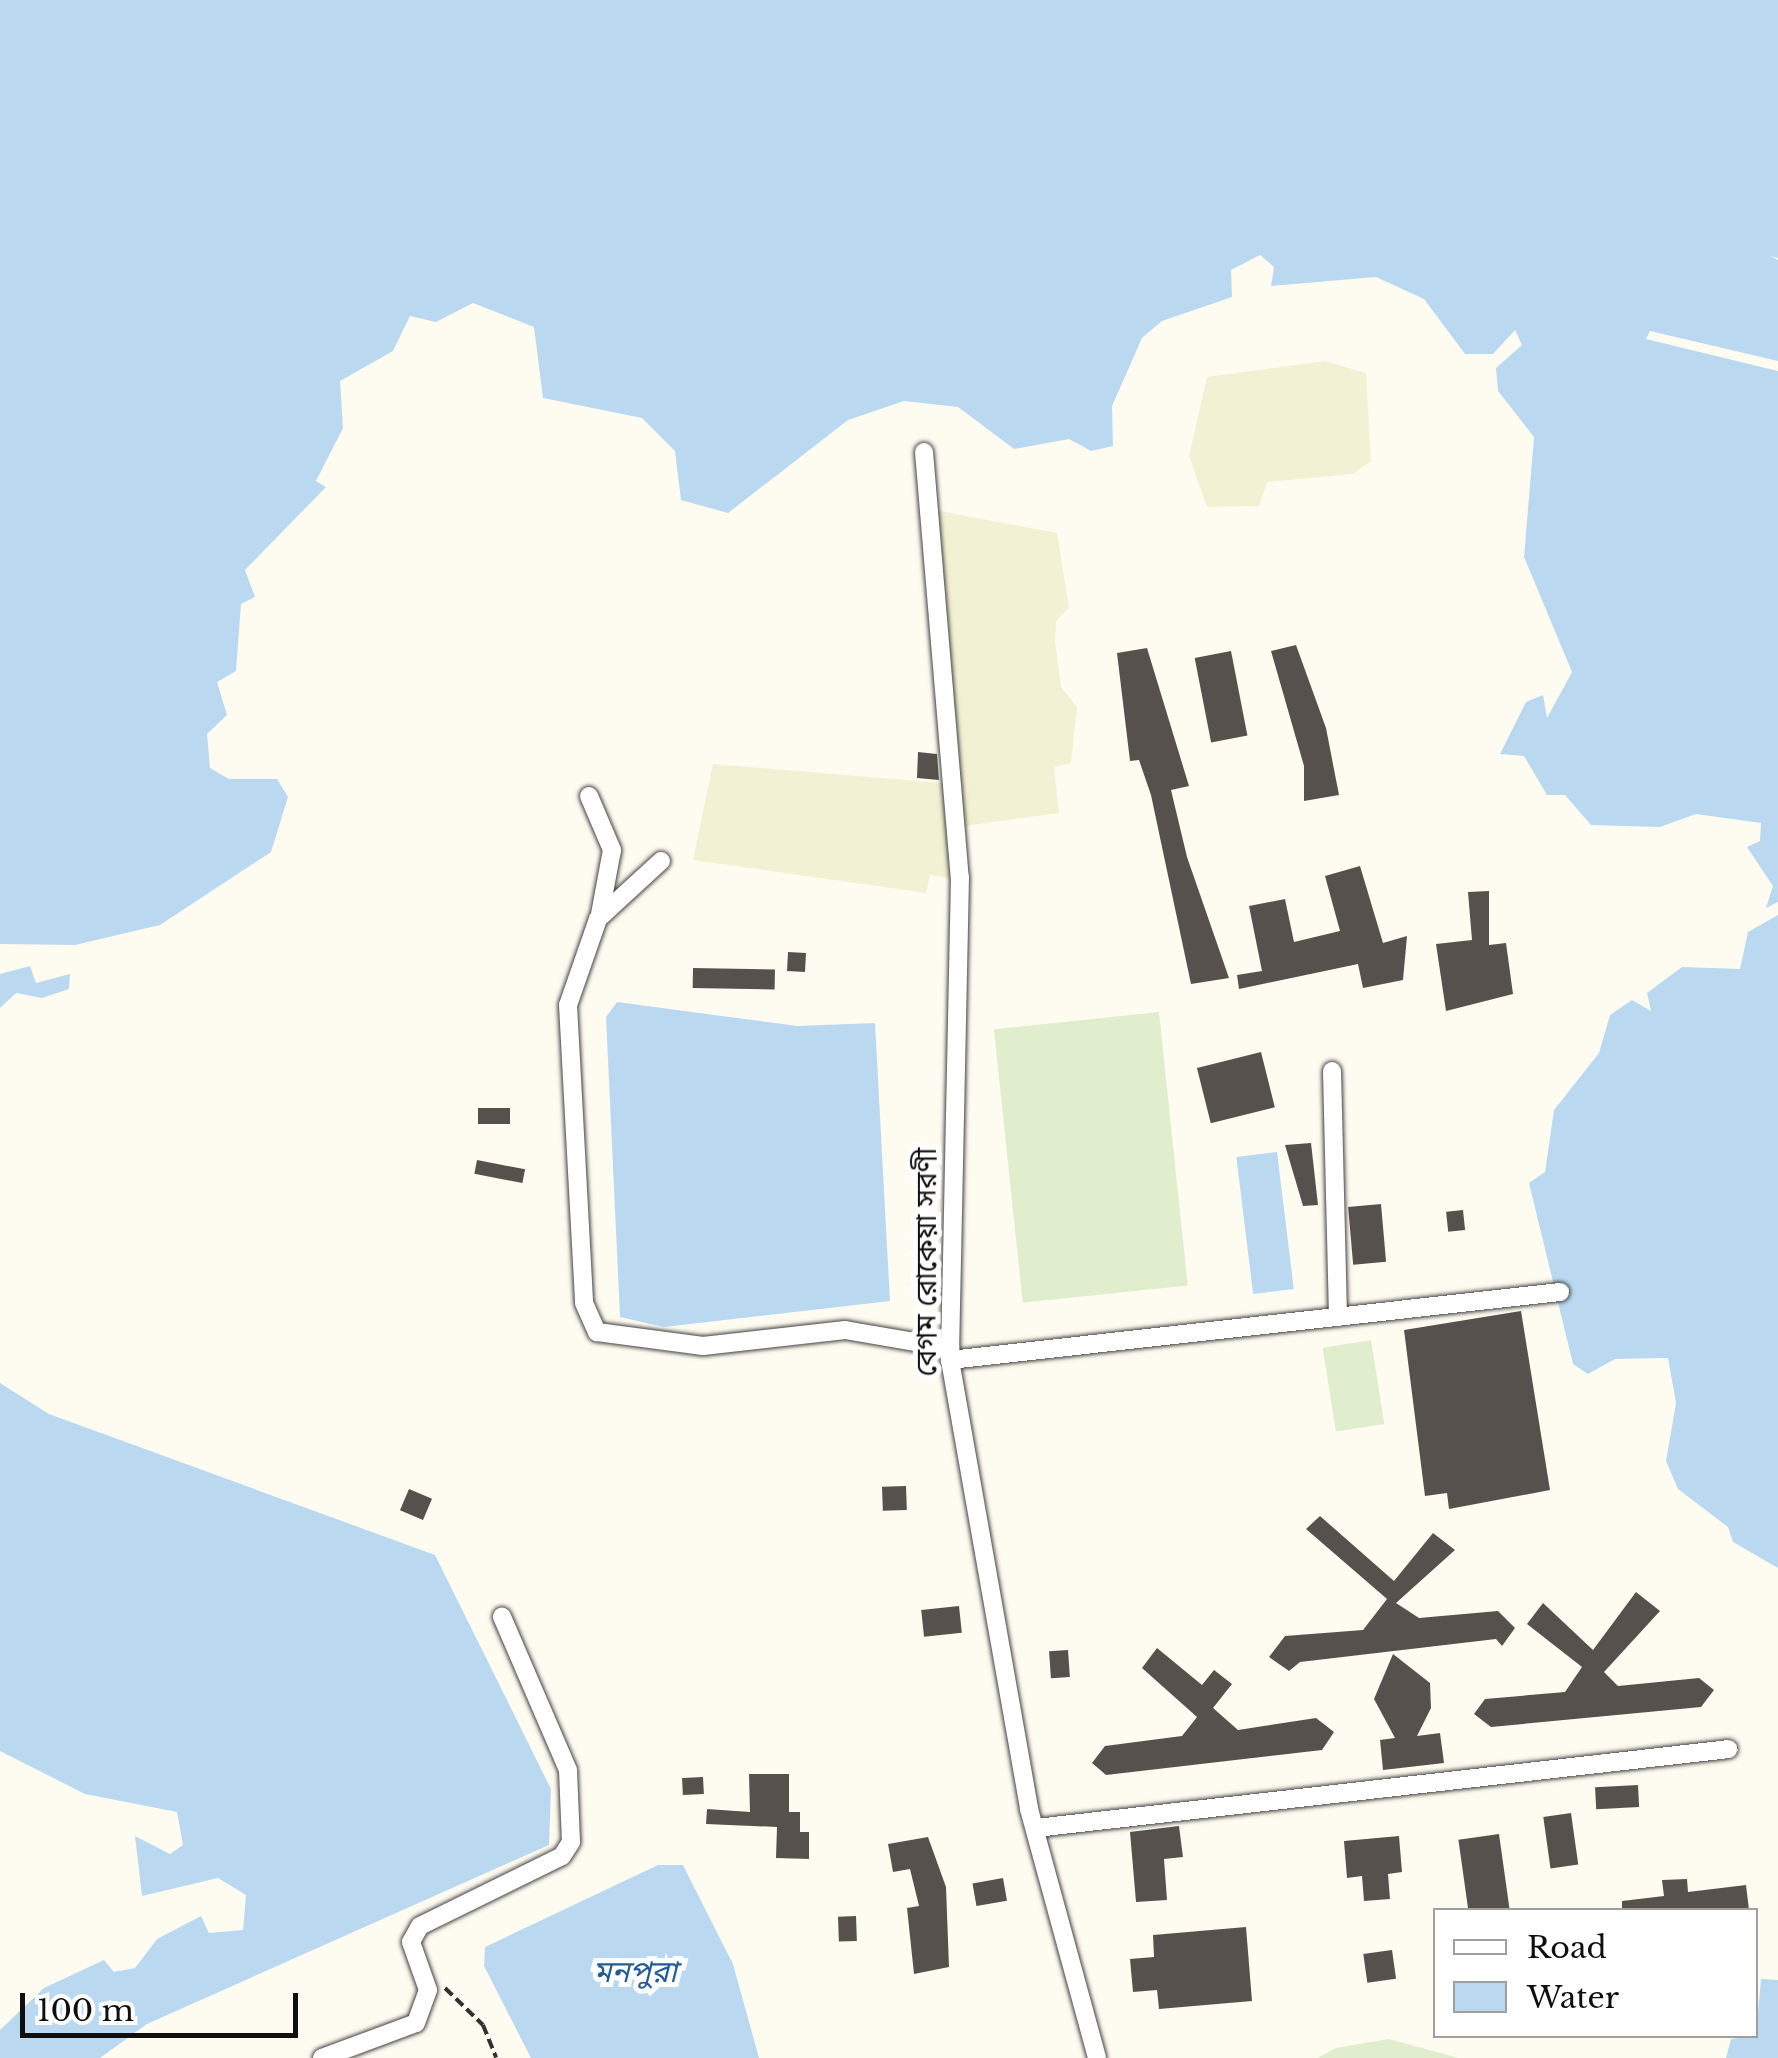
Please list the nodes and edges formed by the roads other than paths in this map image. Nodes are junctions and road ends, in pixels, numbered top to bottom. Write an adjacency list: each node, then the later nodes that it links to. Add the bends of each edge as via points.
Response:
1 (924, 452): 8 (street, বেগম রোকেয়া সরণী, via 960,877)
2 (589, 796): 4 (street, via 612,850)
3 (661, 861): 4 (street)
4 (598, 919): 8 (street, via 568,1005 584,1303 597,1332 703,1346 846,1330)
5 (1332, 1071): 7 (street)
6 (1560, 1292): 7 (street)
7 (1338, 1317): 8 (street)
8 (950, 1354): 11 (street, বেগম রোকেয়া সরণী)
9 (502, 1617): 12 (street, via 568,1770 576,1822 562,1856 412,1933 427,1971 416,2024)
10 (1729, 1748): 11 (street)
11 (1036, 1828): 13 (street, বেগম রোকেয়া সরণী)
12 (322, 2058)
13 (1096, 2058)

